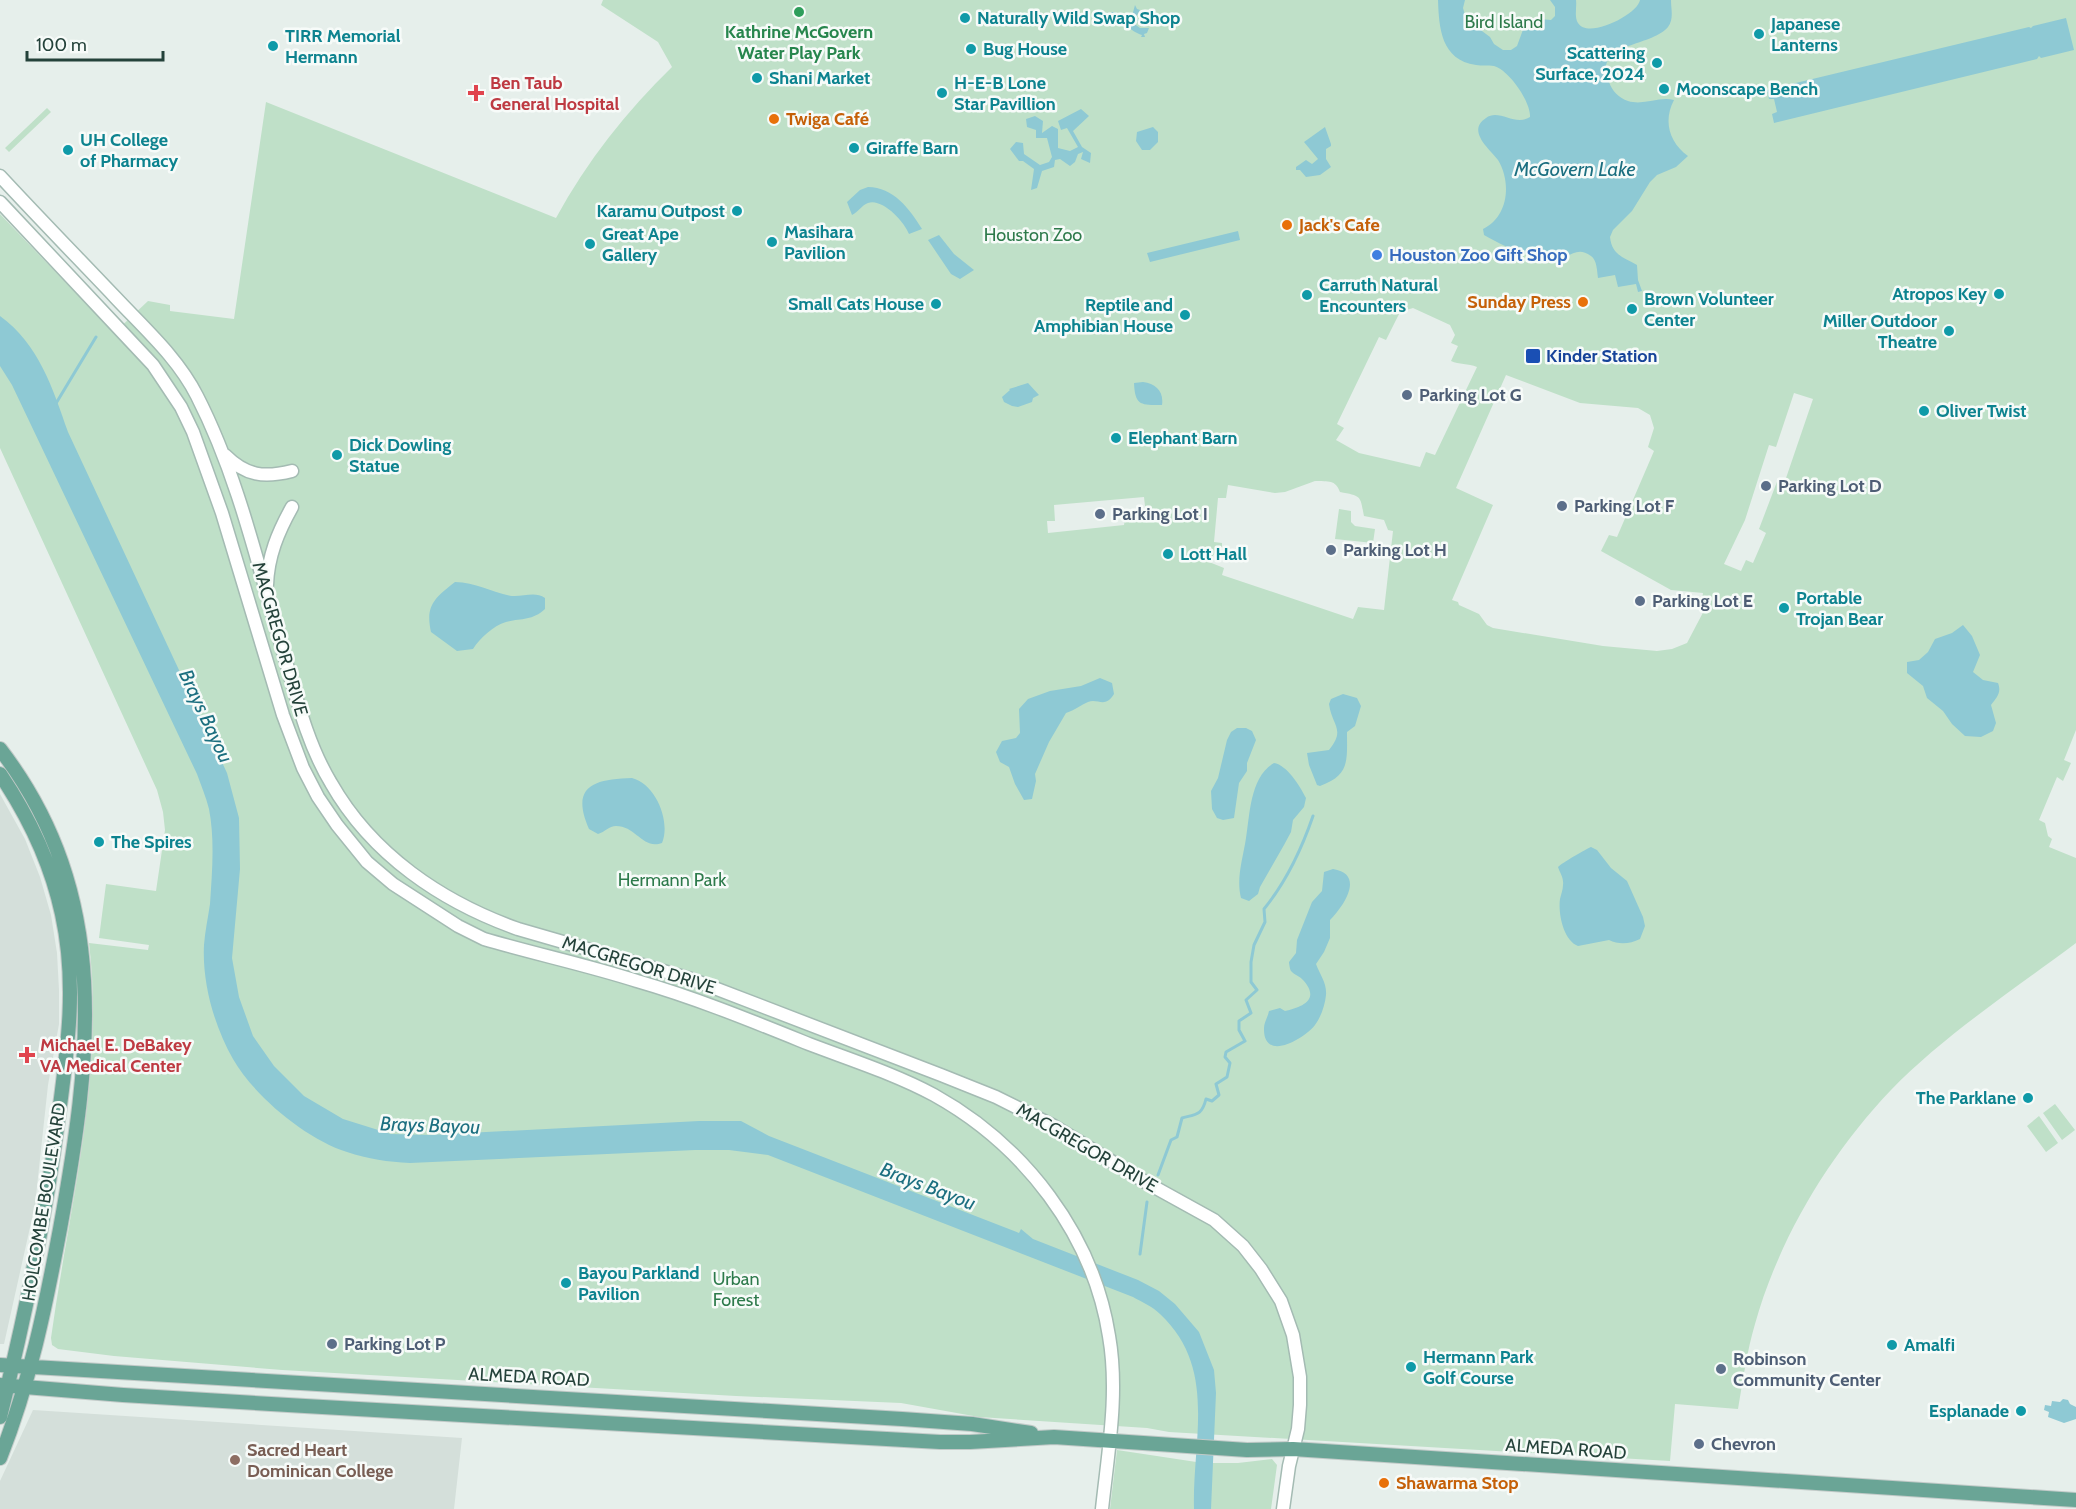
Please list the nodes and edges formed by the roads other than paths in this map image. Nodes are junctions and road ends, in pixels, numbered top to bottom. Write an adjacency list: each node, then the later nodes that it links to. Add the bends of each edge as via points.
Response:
1 (0, 176): 3 (main road, MACGREGOR DRIVE, via 166,351 196,393)
2 (0, 202): 13 (main road, MACGREGOR DRIVE, via 153,365 193,432 227,529 283,715 318,797 367,862 393,884)
3 (221, 451): 4 (main road, via 235,465 253,474 273,476); 6 (main road, MACGREGOR DRIVE)
4 (292, 471)
5 (292, 507): 6 (main road, via 272,549)
6 (266, 595): 11 (main road, MACGREGOR DRIVE, via 305,724 331,784 380,848 419,879)
7 (0, 749): 9 (main road, HOLCOMBE BOULEVARD)
8 (0, 774): 10 (main road, HOLCOMBE BOULEVARD)
9 (31, 796): 10 (main road); 12 (main road, HOLCOMBE BOULEVARD, via 69,885)
10 (18, 803): 12 (main road, HOLCOMBE BOULEVARD, via 47,862)
11 (470, 910): 13 (main road); 14 (main road, MACGREGOR DRIVE, via 518,929 691,979)
12 (71, 926): 16 (main road, HOLCOMBE BOULEVARD, via 69,1035 48,1197 29,1297); 17 (main road, HOLCOMBE BOULEVARD, via 87,1008 83,1068 65,1201)
13 (458, 926): 15 (main road, MACGREGOR DRIVE, via 523,951 681,994)
14 (941, 1075): 15 (main road); 27 (main road, MACGREGOR DRIVE, via 1052,1125 1214,1220 1243,1246 1275,1290 1293,1335 1300,1391)
15 (933, 1095): 26 (main road, MACGREGOR DRIVE, via 1000,1141 1036,1178 1077,1240 1099,1291 1108,1326 1113,1376)
16 (6, 1366): 17 (main road, ALMEDA ROAD); 19 (main road, HOLCOMBE BOULEVARD)
17 (31, 1368): 18 (main road, ALMEDA ROAD); 20 (main road, HOLCOMBE BOULEVARD)
18 (308, 1384): 21 (main road); 22 (main road, ALMEDA ROAD)
19 (4, 1385): 20 (main road, ALMEDA ROAD); 23 (main road, HOLCOMBE BOULEVARD)
20 (26, 1387): 21 (main road, ALMEDA ROAD); 28 (main road, HOLCOMBE BOULEVARD)
21 (305, 1406): 24 (main road, ALMEDA ROAD)
22 (723, 1407): 24 (main road); 25 (main road, ALMEDA ROAD, via 972,1424)
23 (0, 1417)
24 (721, 1429): 25 (main road, ALMEDA ROAD, via 940,1442)
25 (1054, 1437): 26 (main road, ALMEDA ROAD)
26 (1110, 1439): 27 (main road, ALMEDA ROAD, via 1247,1450); 30 (main road, MACGREGOR DRIVE)
27 (1293, 1449): 29 (main road, ALMEDA ROAD); 31 (main road, MACGREGOR DRIVE)
28 (0, 1458)
29 (2076, 1500)
30 (1102, 1509)
31 (1283, 1509)

